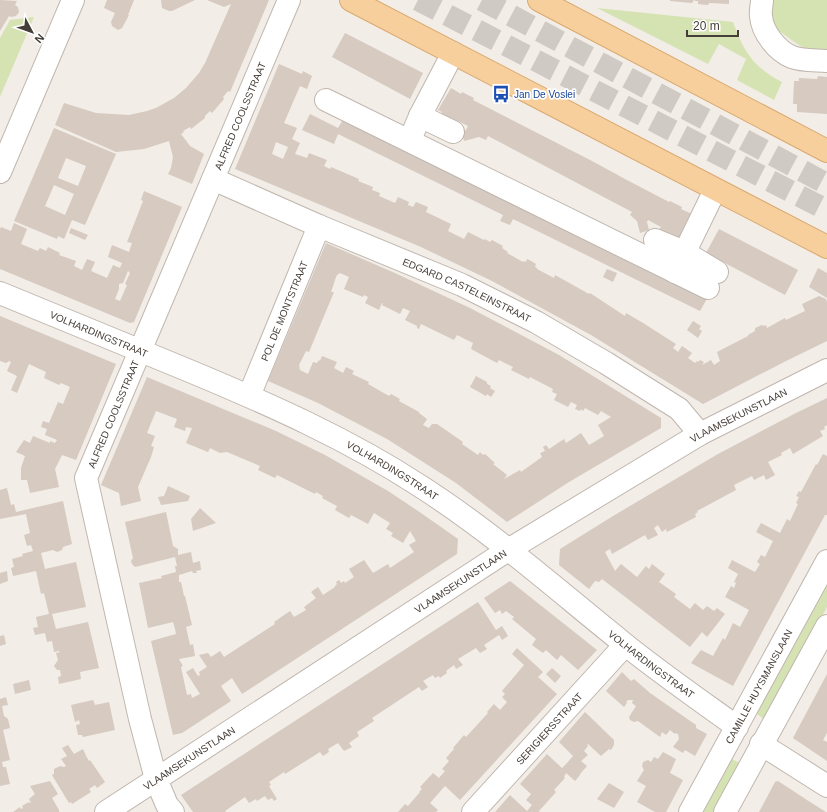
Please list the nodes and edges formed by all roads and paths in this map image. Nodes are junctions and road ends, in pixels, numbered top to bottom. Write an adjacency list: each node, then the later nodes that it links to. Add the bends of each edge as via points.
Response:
1 (73, 0): 13 (street)
2 (289, 0): 14 (street, ALFRED COOLSSTRAAT)
3 (351, 0): 6 (main road)
4 (539, 0): 12 (main road)
5 (762, 0): 7 (street, via 761,16 765,31 776,45 793,57)
6 (453, 53): 9 (street); 15 (main road)
7 (827, 61)
8 (326, 100): 11 (street)
9 (420, 116): 10 (street); 11 (street)
10 (453, 132)
11 (410, 140): 20 (street)
12 (827, 151)
13 (0, 172)
14 (213, 179): 16 (street, EDGARD CASTELEINSTRAAT); 22 (street, ALFRED COOLSSTRAAT)
15 (715, 190): 18 (main road); 19 (street)
16 (320, 226): 24 (street, POL DE MONTSTRAAT); 25 (street, EDGARD CASTELEINSTRAAT, via 462,285 536,322 679,409)
17 (655, 240): 19 (street)
18 (827, 247)
19 (684, 252): 20 (street); 20 (street, via 712,280)
20 (675, 272)
21 (0, 293): 22 (street, VOLHARDINGSTRAAT)
22 (140, 351): 24 (street, VOLHARDINGSTRAAT); 32 (street, ALFRED COOLSSTRAAT, via 86,478)
23 (827, 370): 25 (street, VLAAMSEKUNSTLAAN)
24 (249, 396): 26 (street, VOLHARDINGSTRAAT, via 319,428 387,466 458,512)
25 (700, 434): 26 (street, VLAAMSEKUNSTLAAN)
26 (508, 550): 29 (street, VOLHARDINGSTRAAT); 32 (street, VLAAMSEKUNSTLAAN)
27 (827, 561): 30 (street, CAMILLE HUYSMANSLAAN)
28 (827, 626): 31 (street)
29 (625, 645): 30 (street, VOLHARDINGSTRAAT); 36 (street, SERIGIERSSTRAAT)
30 (736, 727): 37 (street, CAMILLE HUYSMANSLAAN)
31 (762, 744): 33 (street); 38 (street)
32 (156, 779): 34 (street, VLAAMSEKUNSTLAAN); 35 (street, ALFRED COOLSSTRAAT)
33 (827, 786)
34 (106, 812)
35 (173, 812)
36 (473, 812)
37 (690, 812)
38 (725, 812)

